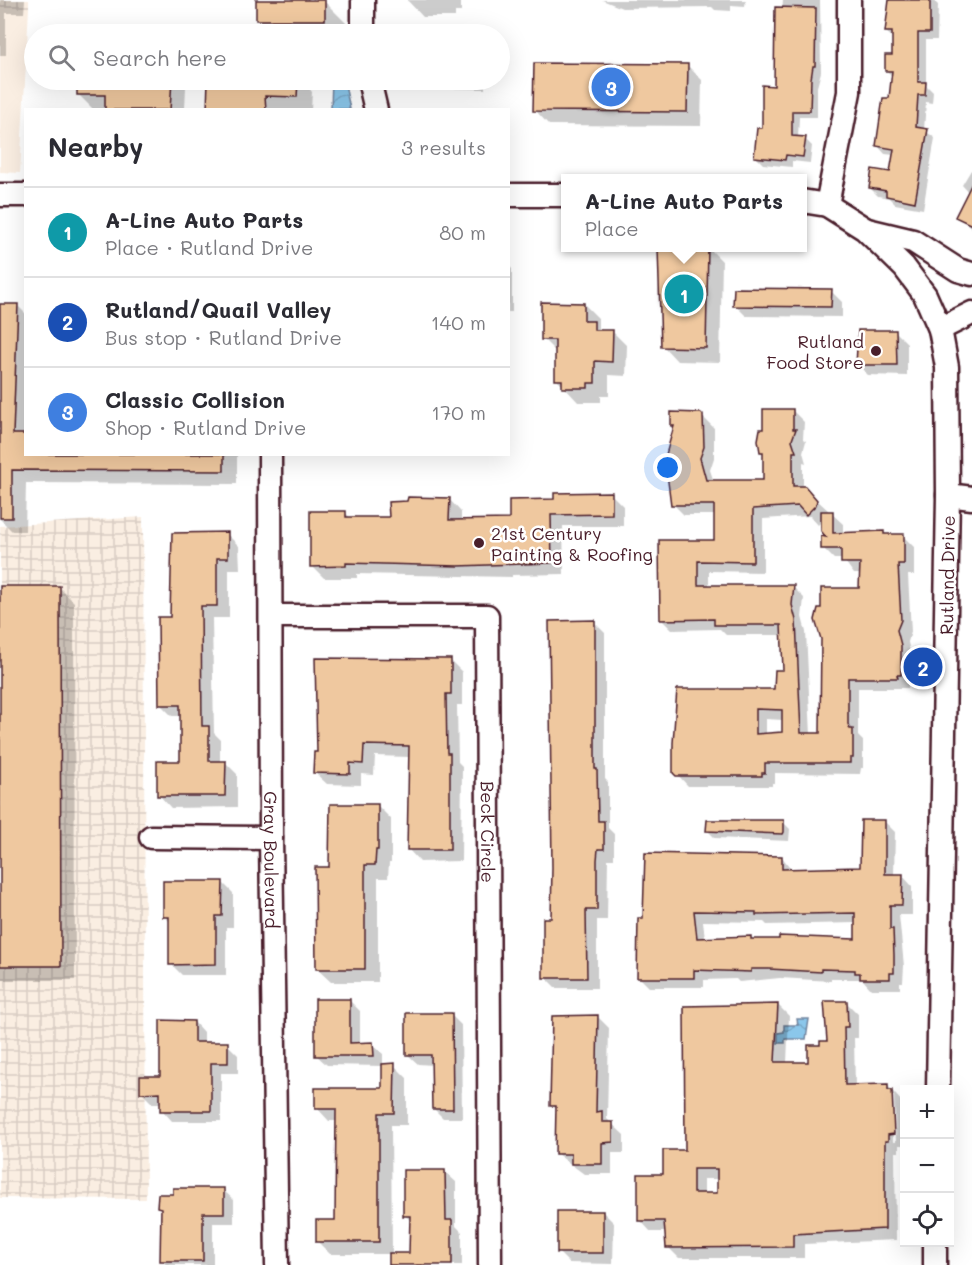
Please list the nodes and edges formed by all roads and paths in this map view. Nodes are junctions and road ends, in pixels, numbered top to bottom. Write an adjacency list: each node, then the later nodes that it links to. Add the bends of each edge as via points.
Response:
1 (363, 0): 3 (street)
2 (849, 0): 11 (street, via 849,92)
3 (363, 24)
4 (371, 90): 5 (street)
5 (376, 108)
6 (0, 195): 7 (street)
7 (24, 195)
8 (510, 195): 9 (street)
9 (561, 195)
10 (807, 202): 11 (street, Rutland Drive)
11 (826, 205): 12 (street, Rutland Drive)
12 (865, 229): 13 (street, via 913,241 958,270); 15 (street, Rutland Drive, via 904,267 925,295)
13 (972, 274)
14 (972, 313): 15 (street)
15 (939, 329): 17 (street, Rutland Drive, via 947,368)
16 (270, 456): 19 (street, Gray Boulevard)
17 (948, 495): 18 (street); 22 (street, Rutland Drive)
18 (972, 498)
19 (271, 616): 21 (street, Gray Boulevard); 25 (street, Beck Circle, via 487,616)
20 (151, 837): 21 (street)
21 (271, 838): 24 (street, Gray Boulevard)
22 (938, 1085)
23 (935, 1247): 26 (street)
24 (277, 1265)
25 (490, 1265)
26 (935, 1265)

